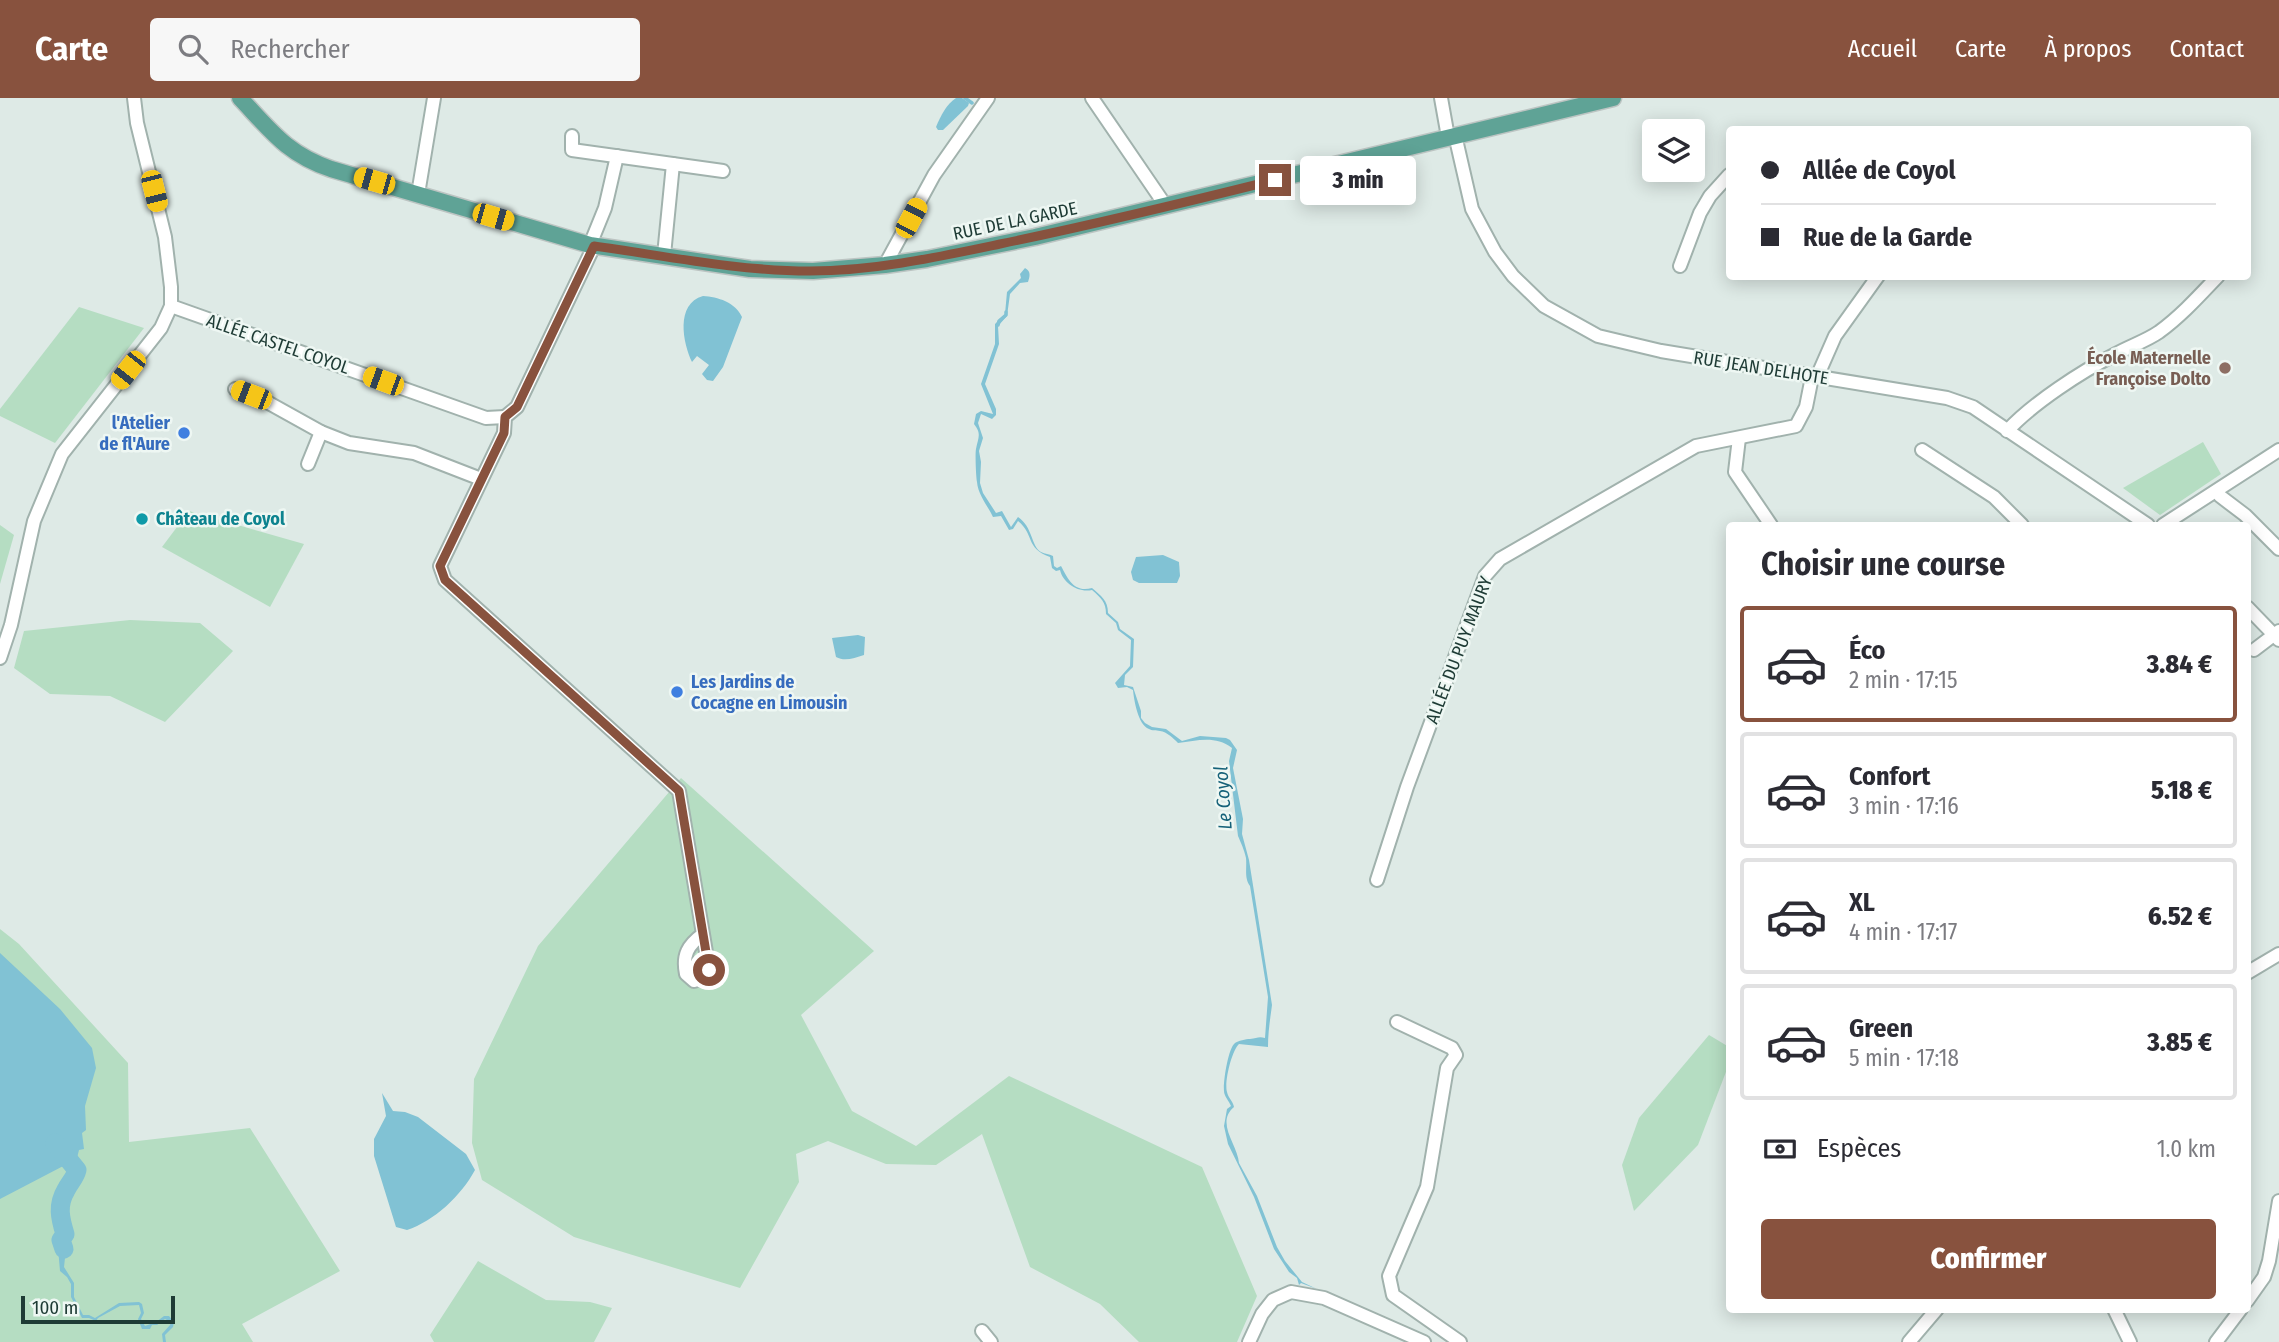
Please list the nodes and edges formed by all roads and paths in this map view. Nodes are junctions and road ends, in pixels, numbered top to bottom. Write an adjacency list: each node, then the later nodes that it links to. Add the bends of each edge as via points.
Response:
1 (134, 98): 22 (street, via 165,237)
2 (240, 98): 14 (main road, RUE DE LA GARDE, via 283,144 309,161)
3 (434, 98): 14 (street)
4 (988, 98): 18 (street, via 934,175)
5 (1092, 98): 15 (street)
6 (1441, 98): 9 (street, RUE JEAN DELHOTE)
7 (1613, 98): 9 (main road, RUE DE LA GARDE)
8 (572, 136): 10 (street, via 572,150)
9 (1452, 136): 15 (main road, RUE DE LA GARDE); 23 (street, RUE JEAN DELHOTE, via 1472,209 1495,252 1544,306 1598,336)
10 (617, 156): 11 (street); 16 (street)
11 (673, 164): 12 (street); 17 (street)
12 (723, 171)
13 (1726, 178): 19 (street, via 1700,213)
14 (418, 194): 16 (main road, RUE DE LA GARDE)
15 (1163, 207): 18 (main road, RUE DE LA GARDE)
16 (592, 245): 17 (main road, RUE DE LA GARDE); 25 (street, via 517,407)
17 (664, 256): 18 (main road, RUE DE LA GARDE, via 750,269 813,271)
18 (885, 265)
19 (1680, 266)
20 (1875, 280): 23 (street, via 1835,336)
21 (2214, 280): 26 (street, via 2158,333 2078,376)
22 (171, 306): 25 (street, ALLÉE CASTEL COYOL, via 486,418); 42 (street, via 161,328 62,453 34,521)
23 (1814, 377): 26 (street, RUE JEAN DELHOTE, via 1947,398 1973,407); 28 (street, ALLÉE DU PUY MAURY, via 1796,426)
24 (235, 389): 27 (street)
25 (505, 417): 32 (street, via 504,433)
26 (2007, 431): 36 (street, RUE JEAN DELHOTE)
27 (321, 432): 31 (street); 32 (street, via 348,443 414,453)
28 (1739, 438): 34 (street, via 1735,472); 43 (street, ALLÉE DU PUY MAURY, via 1696,446 1500,559 1485,576)
29 (1922, 450): 35 (street, via 1994,497)
30 (2279, 450): 33 (street)
31 (308, 464)
32 (481, 479): 44 (street, via 440,566 445,580 679,791)
33 (2217, 491): 37 (street); 38 (street)
34 (1770, 522)
35 (2019, 522)
36 (2144, 522)
37 (2168, 522)
38 (2279, 550)
39 (2251, 611): 40 (street)
40 (2277, 635): 41 (street)
41 (2254, 650)
42 (0, 658)
43 (1377, 880)
44 (703, 934)
45 (2279, 954): 46 (street)
46 (2251, 971)
47 (1397, 1022): 57 (street, via 1452,1048 1456,1055 1447,1068 1427,1187 1389,1276 1392,1295)
48 (2279, 1202): 49 (street, via 2269,1261)
49 (2251, 1295)
50 (1934, 1313): 58 (street)
51 (2116, 1313): 59 (street)
52 (2238, 1313): 60 (street)
53 (982, 1331): 54 (street)
54 (991, 1342)
55 (1249, 1342): 56 (street, via 1273,1300 1291,1292 1324,1297)
56 (1424, 1342)
57 (1460, 1342)
58 (1909, 1342)
59 (2128, 1342)
60 (2216, 1342)

